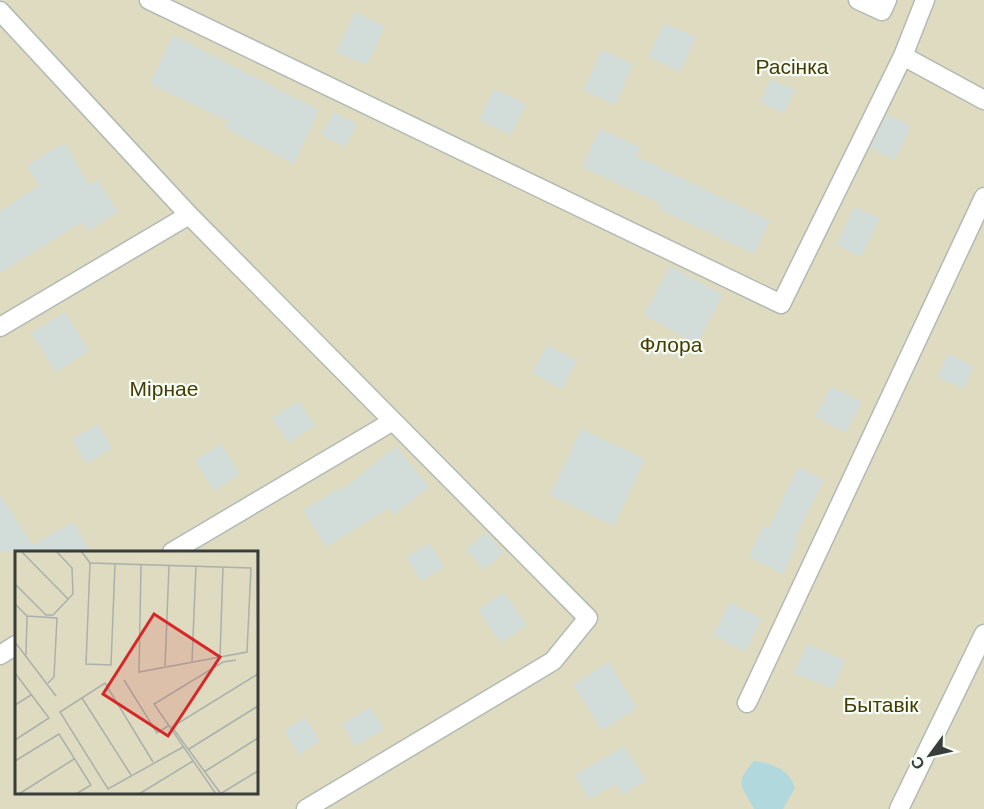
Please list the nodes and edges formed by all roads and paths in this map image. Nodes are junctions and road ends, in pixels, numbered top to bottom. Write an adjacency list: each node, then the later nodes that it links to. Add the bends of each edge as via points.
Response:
1 (149, 0): 6 (lane, via 781,304)
2 (858, 0): 4 (lane)
3 (924, 0): 6 (lane)
4 (884, 6)
5 (0, 11): 9 (lane)
6 (903, 56): 7 (lane)
7 (984, 100)
8 (984, 197): 16 (lane)
9 (189, 214): 10 (lane); 11 (lane)
10 (0, 327)
11 (393, 421): 12 (lane); 17 (lane, via 588,618 553,661)
12 (174, 551)
13 (984, 634): 18 (lane)
14 (15, 646): 15 (lane)
15 (0, 655)
16 (747, 703)
17 (306, 809)
18 (899, 809)

